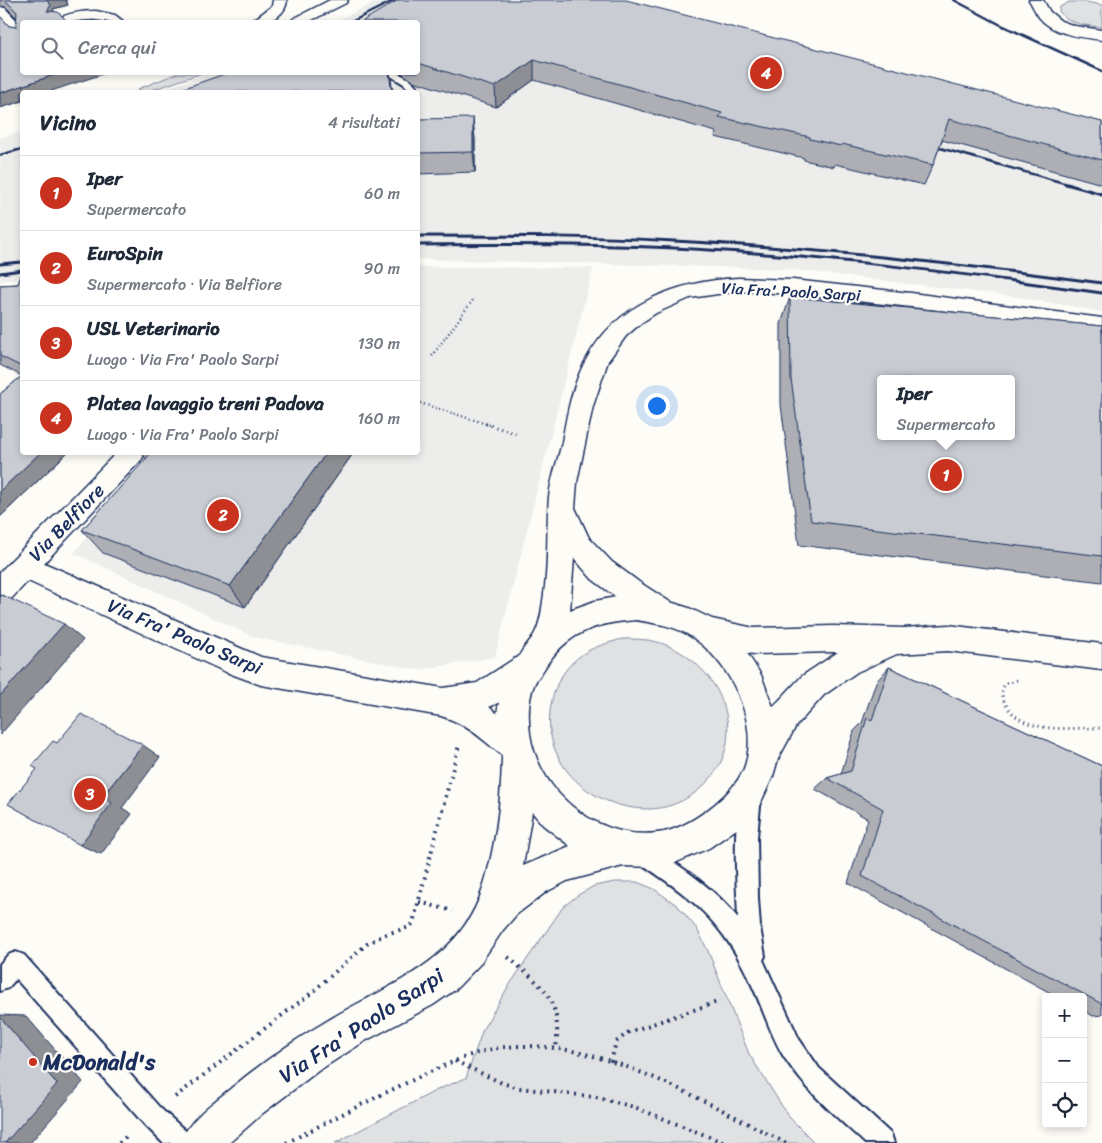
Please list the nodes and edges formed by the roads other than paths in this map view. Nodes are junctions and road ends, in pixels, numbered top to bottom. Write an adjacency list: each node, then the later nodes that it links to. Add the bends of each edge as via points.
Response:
1 (280, 0): 7 (street, via 280,8)
2 (341, 0): 8 (street)
3 (1041, 2): 9 (street, via 1044,13 1051,20)
4 (0, 11): 10 (street)
5 (69, 20): 6 (street, via 100,15)
6 (112, 20)
7 (263, 20)
8 (302, 20)
9 (1076, 31): 12 (street); 14 (street)
10 (20, 32)
11 (20, 35): 13 (street)
12 (1102, 35)
13 (7, 38)
14 (1102, 40)
15 (395, 75): 16 (lane)
16 (414, 90)
17 (1102, 326): 19 (street, Via Fra' Paolo Sarpi, via 790,287 729,285 673,296 627,322 606,344 595,364 575,434)
18 (130, 455): 20 (street, Via Belfiore)
19 (562, 507): 22 (street, Via Fra' Paolo Sarpi, via 569,529 585,555 632,593); 25 (street, Via Fra' Paolo Sarpi, via 561,585 556,614)
20 (23, 566): 21 (street, Via Belfiore); 28 (street, Via Fra' Paolo Sarpi, via 261,671)
21 (0, 591)
22 (667, 612): 23 (street); 25 (street, via 636,608 599,612 569,623)
23 (705, 630): 24 (street, via 754,641); 30 (street, via 731,652 750,684 762,720)
24 (904, 641): 26 (street, via 948,638); 30 (street, via 852,659 813,684 782,719)
25 (546, 642): 27 (street)
26 (1102, 657)
27 (525, 669): 28 (street, Via Fra' Paolo Sarpi, via 482,695 460,702); 29 (street, via 512,706 511,723)
28 (441, 702): 29 (street, Via Fra' Paolo Sarpi, via 471,711)
29 (516, 751): 31 (street, via 530,783 572,829 602,845); 32 (street, Via Fra' Paolo Sarpi, via 518,796 512,844)
30 (759, 770): 31 (street, via 736,809 702,834 678,845 656,850); 33 (lane, via 749,807 746,853 750,927)
31 (630, 850): 32 (street, Via Fra' Paolo Sarpi, via 568,863 543,873); 33 (lane, via 686,882 718,910)
32 (490, 918): 36 (street, Via Fra' Paolo Sarpi, via 462,957 442,977 395,1007 342,1034 270,1084)
33 (757, 970): 37 (lane, via 791,1047 811,1076)
34 (0, 980): 35 (lane, via 16,963 152,1116)
35 (180, 1143)
36 (200, 1143)
37 (882, 1143)

